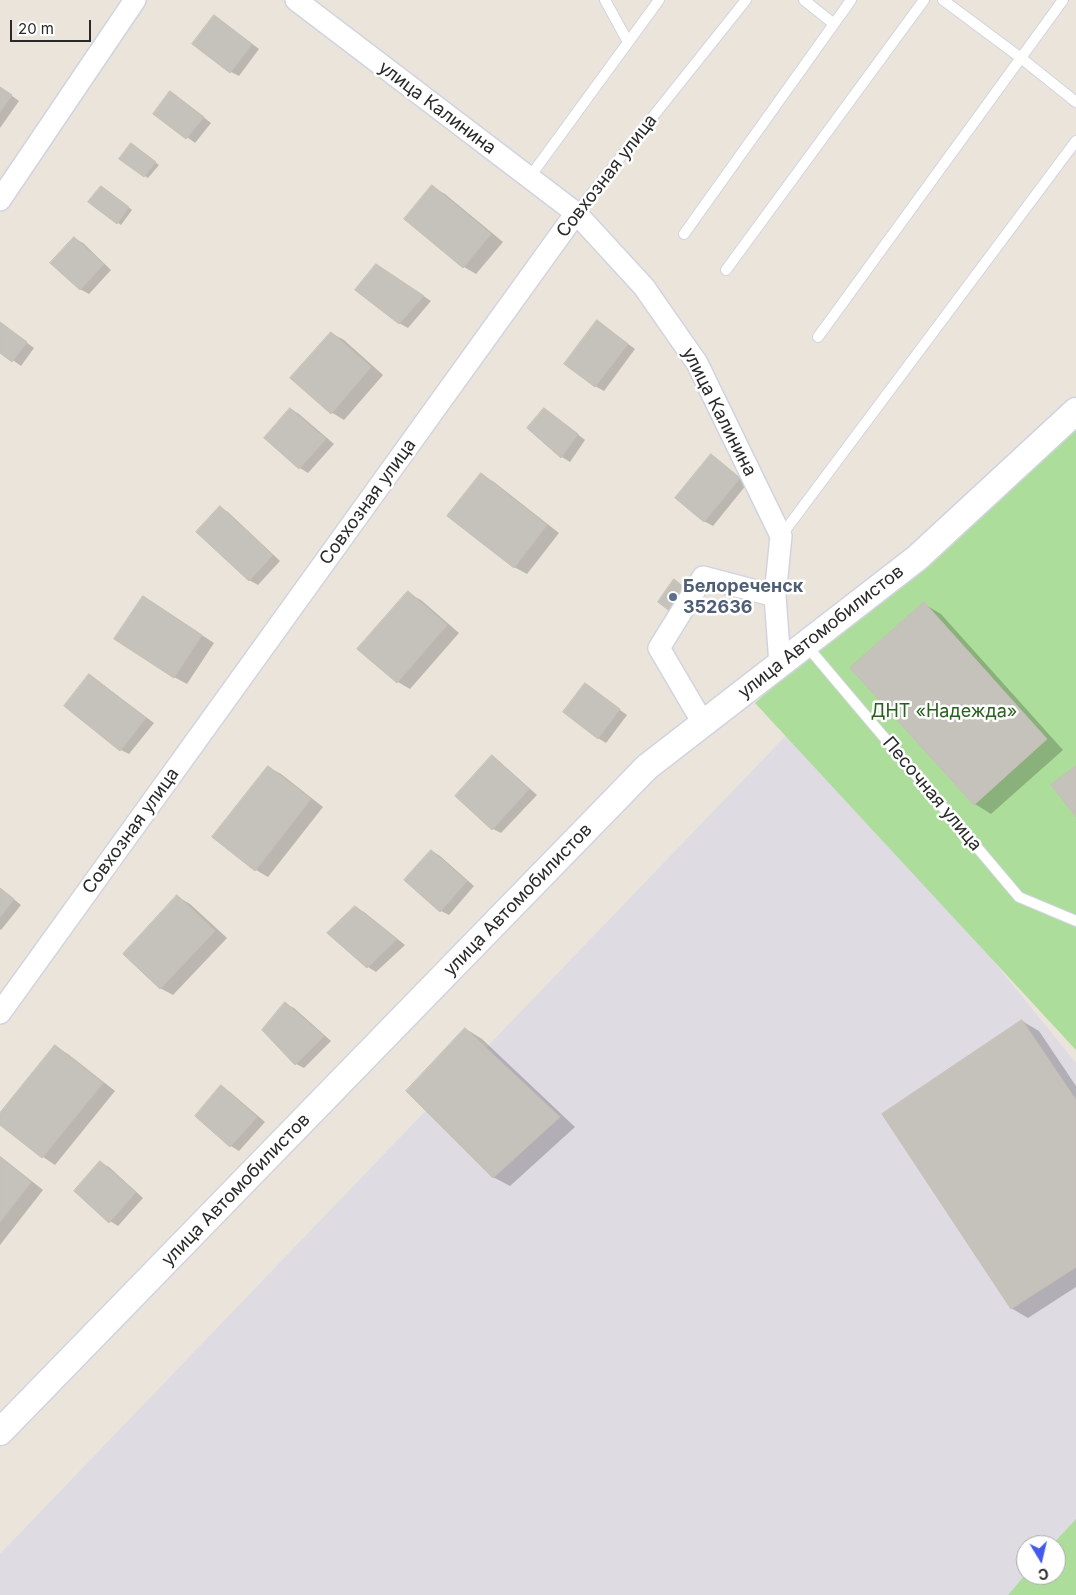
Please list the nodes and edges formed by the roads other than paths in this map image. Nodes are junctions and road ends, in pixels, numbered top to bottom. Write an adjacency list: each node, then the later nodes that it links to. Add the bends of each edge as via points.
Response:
1 (134, 0): 17 (street)
2 (296, 0): 16 (street, улица Калинина)
3 (605, 0): 12 (lane)
4 (659, 0): 12 (lane)
5 (746, 0): 18 (lane, Совхозная улица)
6 (804, 0): 11 (lane)
7 (851, 0): 11 (lane)
8 (924, 0): 20 (lane)
9 (942, 0): 13 (lane)
10 (1063, 0): 13 (lane)
11 (834, 24): 19 (lane)
12 (628, 42): 16 (lane)
13 (1021, 58): 14 (lane); 21 (lane)
14 (1076, 102)
15 (1076, 141): 23 (lane)
16 (529, 178): 18 (street, улица Калинина)
17 (0, 200)
18 (576, 213): 23 (street, улица Калинина, via 644,287 697,363); 30 (street, Совхозная улица)
19 (684, 234)
20 (726, 270)
21 (818, 337)
22 (1076, 411): 25 (street, улица Автомобилистов, via 918,558)
23 (781, 536): 24 (street)
24 (775, 596): 26 (street); 27 (street, via 703,577 659,648)
25 (806, 644): 26 (street, улица Автомобилистов); 29 (lane, Песочная улица, via 1019,897)
26 (780, 664): 27 (street, улица Автомобилистов)
27 (703, 724): 31 (street, улица Автомобилистов, via 647,767)
28 (1076, 910): 29 (lane)
29 (1072, 919)
30 (0, 1013)
31 (0, 1432)

